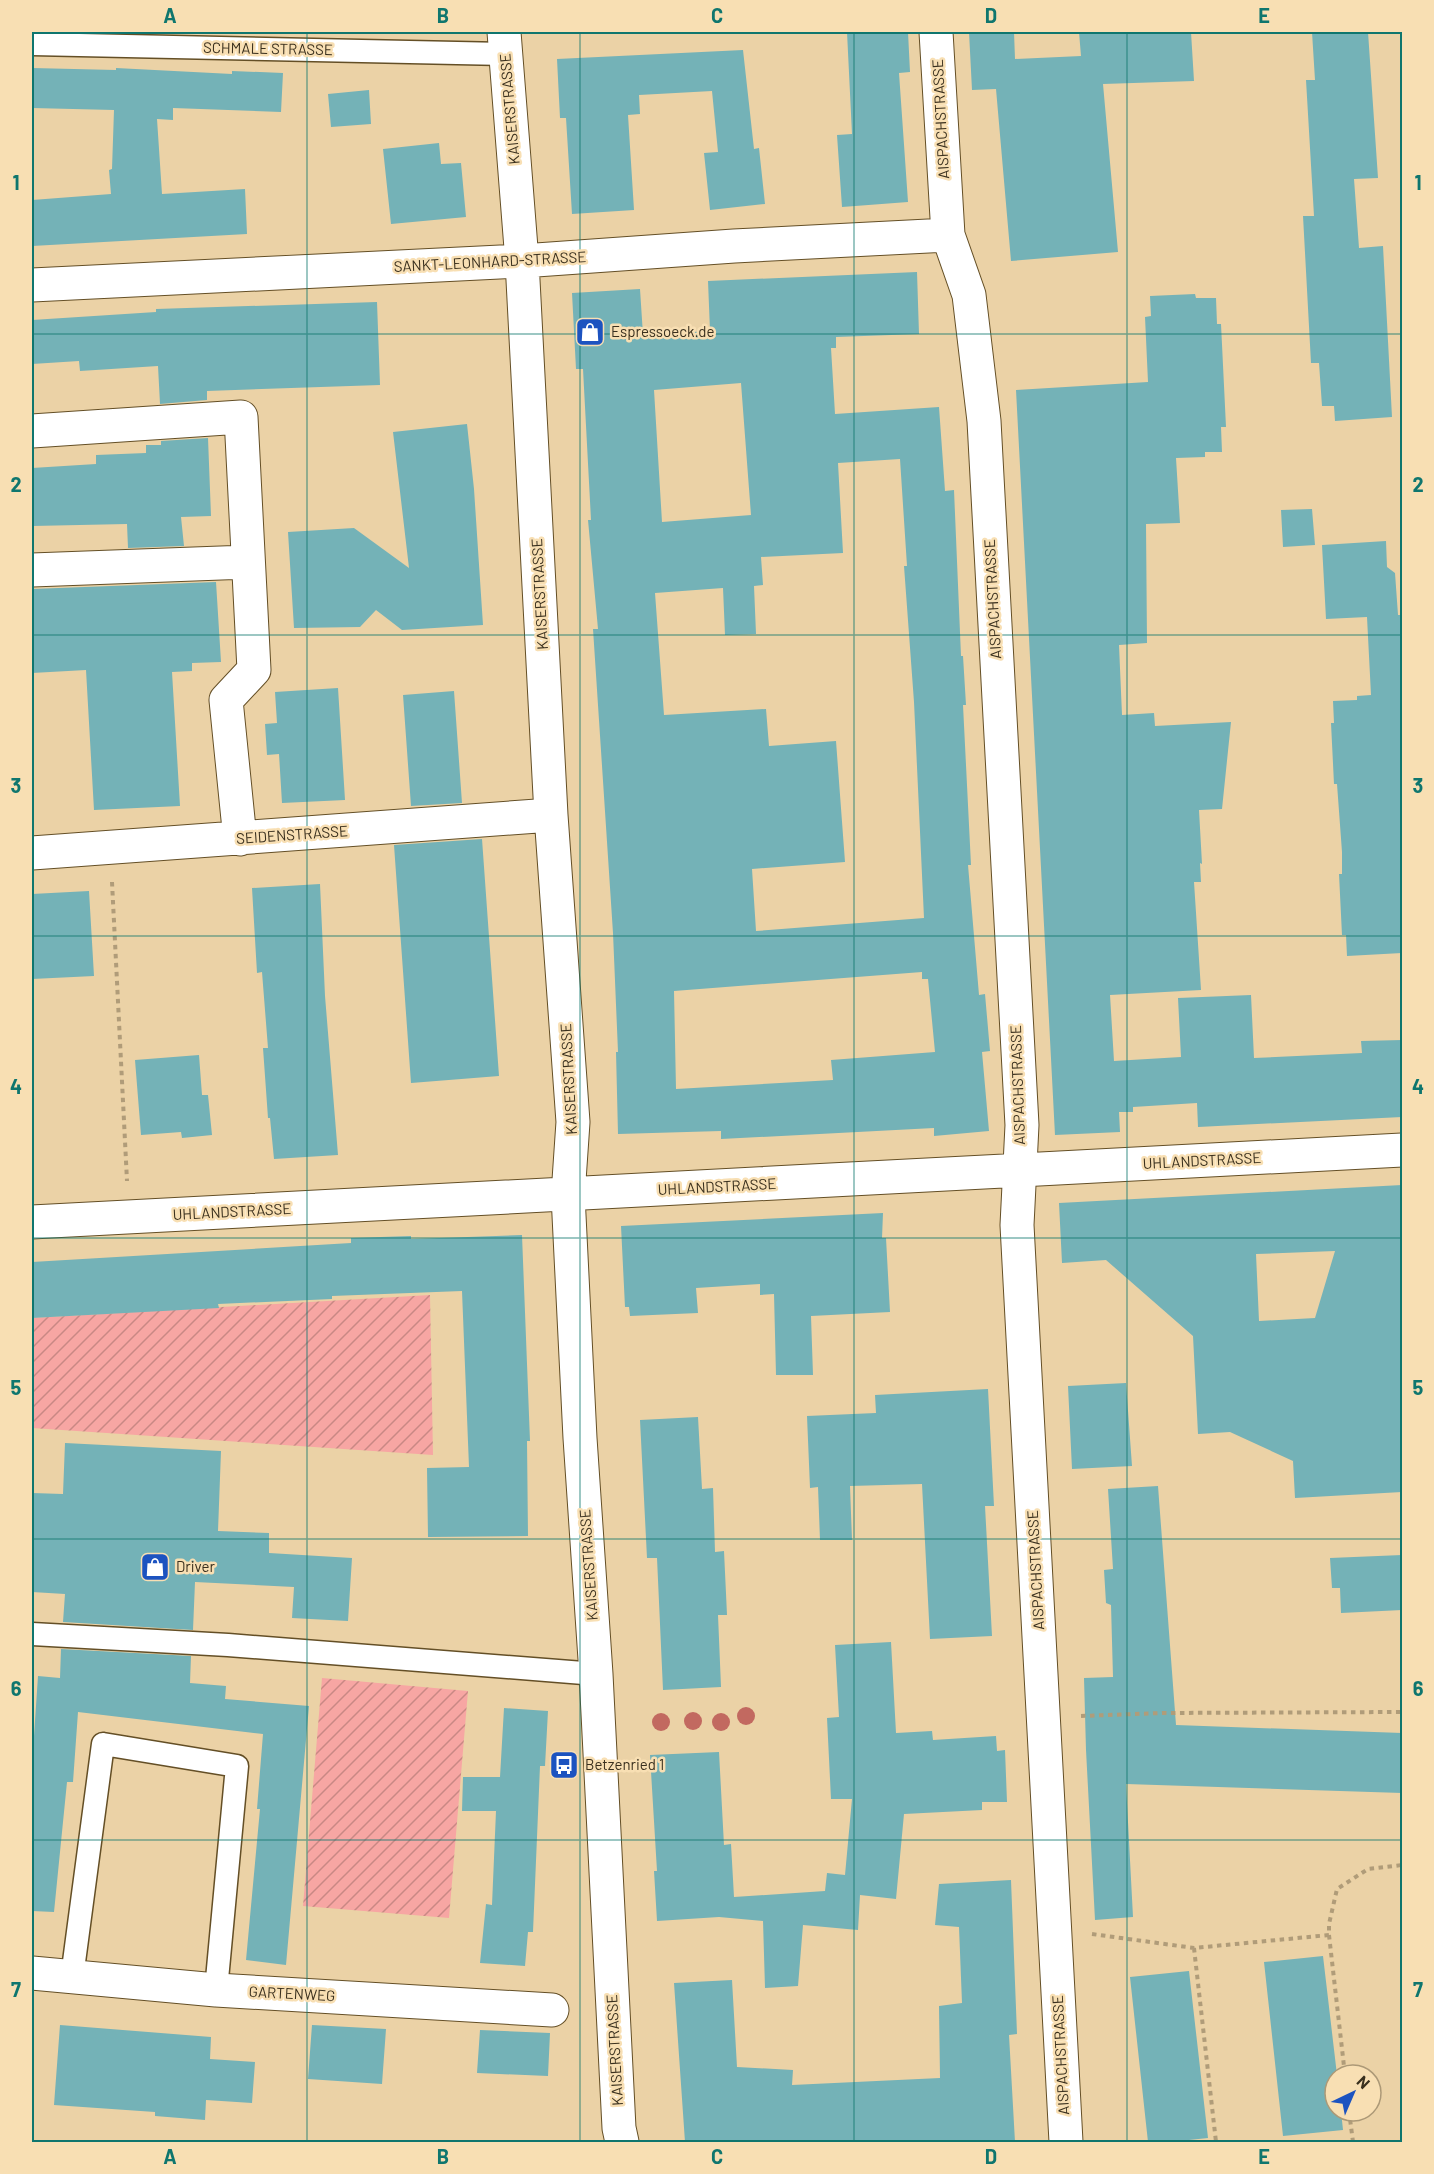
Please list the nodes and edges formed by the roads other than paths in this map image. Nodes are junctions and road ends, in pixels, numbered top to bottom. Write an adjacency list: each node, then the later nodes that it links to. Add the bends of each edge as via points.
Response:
1 (936, 32): 4 (street, AISPACHSTRASSE)
2 (505, 43): 3 (lane, SCHMALE STRASSE); 5 (street, KAISERSTRASSE)
3 (32, 44)
4 (948, 235): 5 (street, SANKT-LEONHARD-STRASSE); 14 (street, AISPACHSTRASSE, via 969,296 984,421 1022,1125)
5 (522, 261): 6 (street, SANKT-LEONHARD-STRASSE); 10 (street, KAISERSTRASSE)
6 (32, 285)
7 (32, 431): 8 (street, via 241,417)
8 (248, 562): 9 (street); 11 (street, via 254,670 226,700)
9 (32, 570)
10 (552, 815): 11 (street, SEIDENSTRASSE); 15 (street, KAISERSTRASSE, via 573,1122)
11 (240, 839): 12 (street, SEIDENSTRASSE)
12 (32, 853)
13 (1402, 1150): 14 (street, UHLANDSTRASSE)
14 (1020, 1170): 15 (street, UHLANDSTRASSE); 23 (street, AISPACHSTRASSE, via 1017,1225)
15 (568, 1195): 16 (street, UHLANDSTRASSE); 18 (street, KAISERSTRASSE)
16 (32, 1222)
17 (32, 1634): 18 (lane)
18 (596, 1674): 24 (street, KAISERSTRASSE)
19 (32, 1973): 20 (street, GARTENWEG)
20 (72, 1977): 21 (street, GARTENWEG); 21 (lane, via 103,1744 237,1766)
21 (216, 1990): 22 (street, GARTENWEG)
22 (552, 2010)
23 (1065, 2134)
24 (618, 2138)

